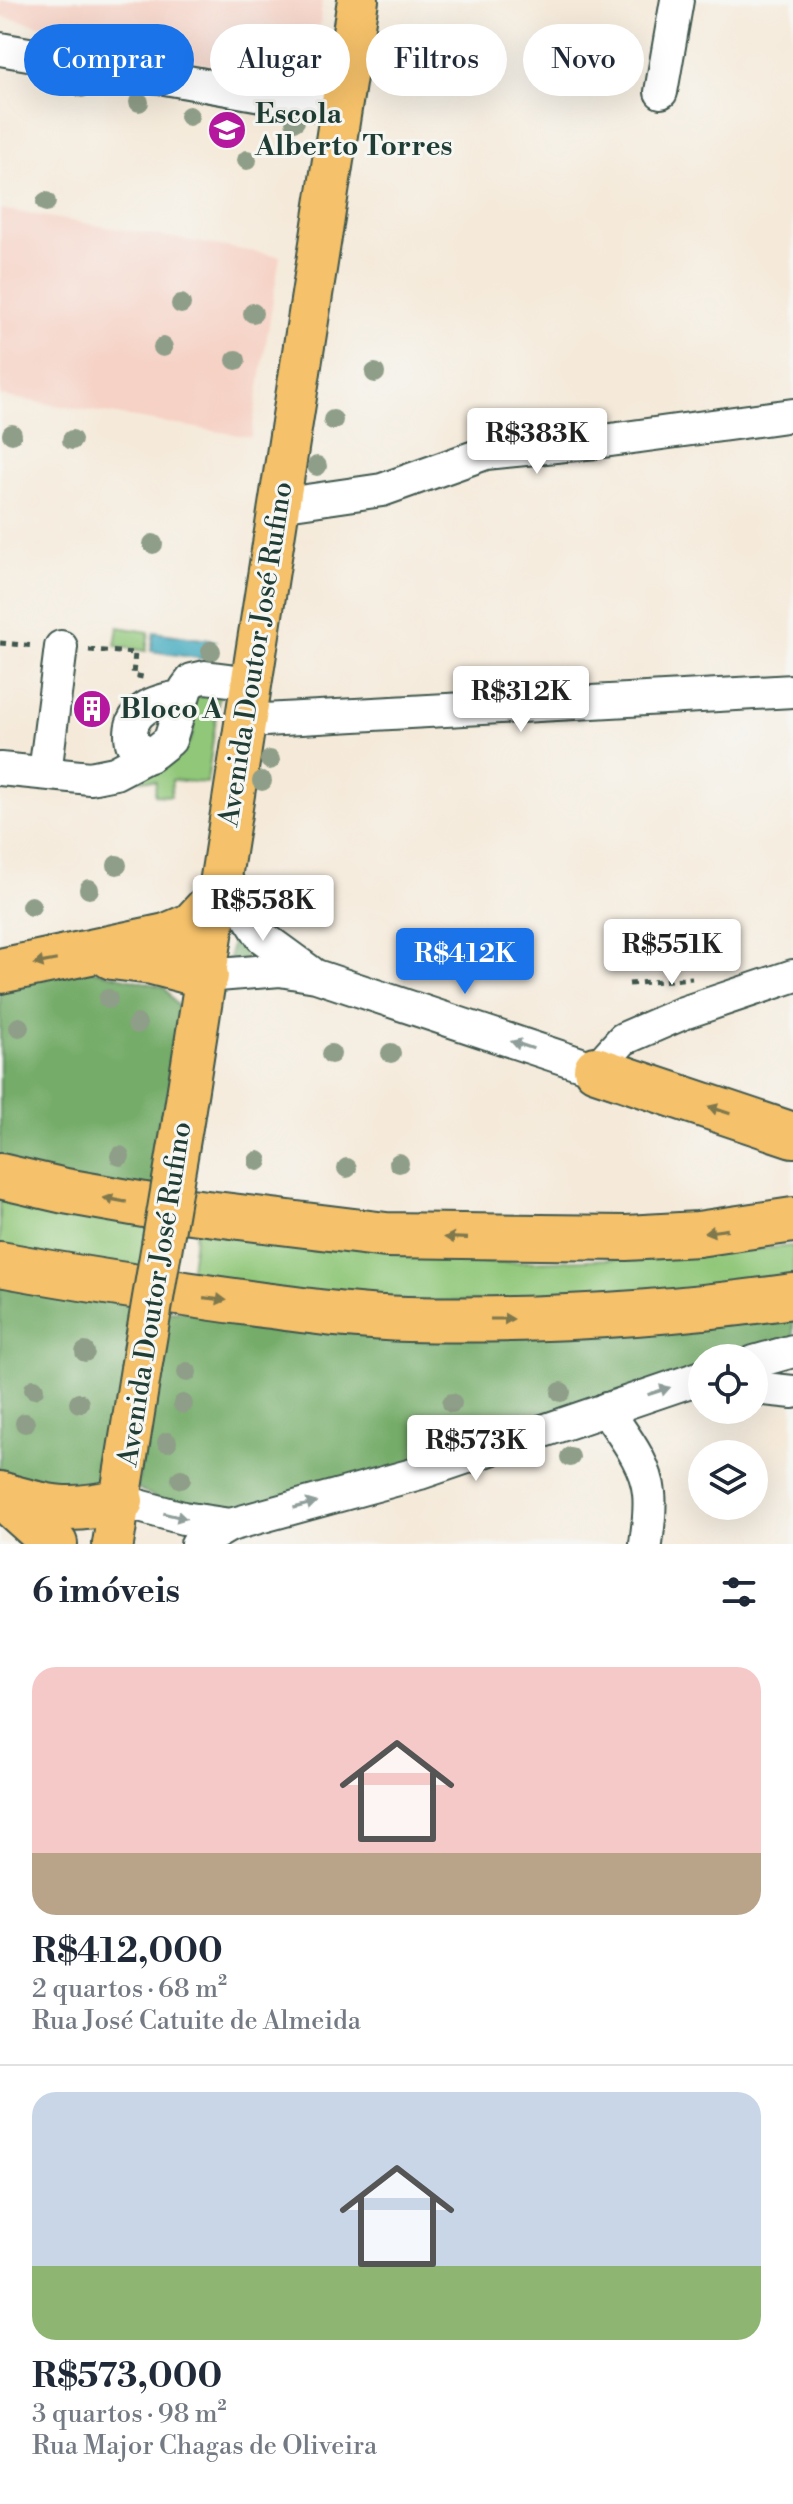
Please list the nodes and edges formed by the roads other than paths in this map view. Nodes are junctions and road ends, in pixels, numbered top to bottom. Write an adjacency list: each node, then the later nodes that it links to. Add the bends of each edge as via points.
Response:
1 (358, 0): 5 (main road, Avenida Doutor José Rufino)
2 (677, 0): 4 (street)
3 (0, 49): 5 (street)
4 (661, 92)
5 (341, 109): 7 (main road, Avenida Doutor José Rufino)
6 (793, 415): 7 (street, via 486,453 382,490)
7 (279, 505): 9 (main road, Avenida Doutor José Rufino)
8 (61, 647): 13 (street)
9 (252, 683): 11 (main road, Avenida Doutor José Rufino); 13 (street, via 198,677 185,691 170,740 115,773)
10 (793, 691): 11 (street)
11 (246, 721): 14 (main road, Avenida Doutor José Rufino)
12 (0, 769): 13 (street)
13 (45, 773)
14 (220, 886): 15 (highway, via 192,925); 17 (main road, Avenida Doutor José Rufino); 18 (street, via 262,937)
15 (90, 954): 16 (highway, one-way to 16); 17 (highway)
16 (0, 971)
17 (206, 976): 18 (street, via 280,970); 33 (main road, Avenida Doutor José Rufino, bridge)
18 (316, 976): 20 (street, one-way to 18)
19 (793, 976): 20 (street, via 623,1039)
20 (596, 1069): 21 (highway, one-way to 20)
21 (793, 1135)
22 (0, 1176): 23 (highway, one-way to 22, via 626,1238 386,1235 150,1206)
23 (793, 1220)
24 (0, 1264): 25 (highway, one-way to 25, via 132,1288 405,1319 565,1319)
25 (793, 1296)
26 (793, 1351): 27 (street)
27 (768, 1358)
28 (688, 1382): 31 (street, one-way to 28)
29 (768, 1389): 30 (street)
30 (793, 1392)
31 (606, 1409): 34 (street, one-way to 31, via 420,1473); 38 (street, via 648,1483)
32 (0, 1495): 33 (highway, via 55,1509 89,1509); 35 (highway)
33 (121, 1501): 34 (street, one-way to 34); 36 (main road, Avenida Doutor José Rufino)
34 (230, 1525): 37 (street)
35 (55, 1544)
36 (113, 1544)
37 (197, 1544)
38 (646, 1544)

